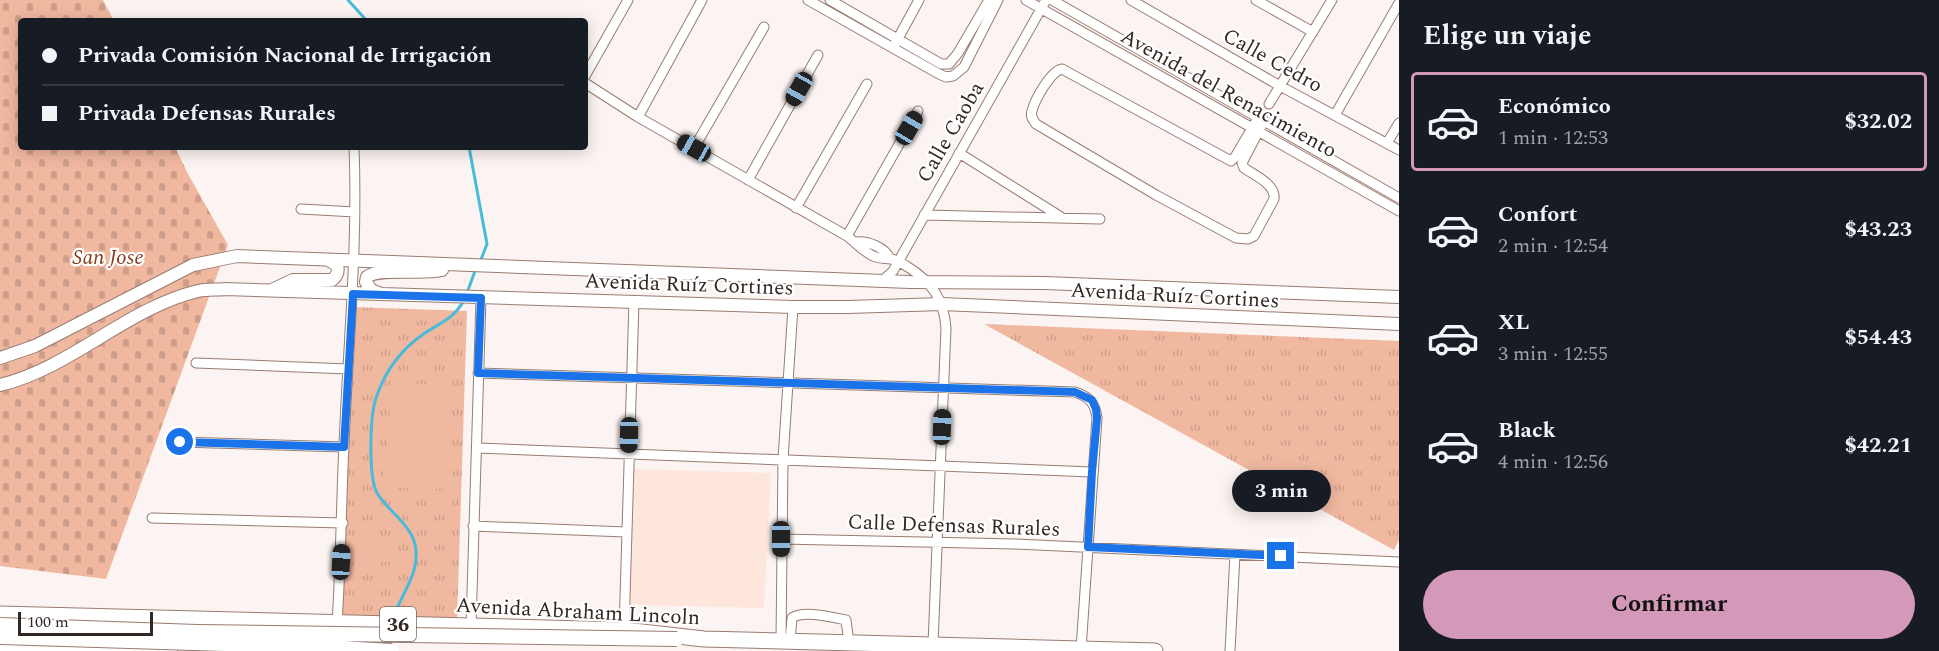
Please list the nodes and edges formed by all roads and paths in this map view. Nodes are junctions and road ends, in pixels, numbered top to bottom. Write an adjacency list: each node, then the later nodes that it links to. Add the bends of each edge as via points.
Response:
1 (628, 0): 22 (street)
2 (702, 0): 30 (street)
3 (808, 0): 19 (street)
4 (830, 0): 14 (street)
5 (919, 0): 18 (street)
6 (989, 0): 21 (street)
7 (998, 0): 23 (street, via 964,67)
8 (1026, 0): 15 (street, Avenida del Renacimiento)
9 (1052, 0): 31 (street, Avenida del Renacimiento)
10 (1131, 0): 26 (street, Calle Cedro)
11 (1256, 0): 17 (street)
12 (1332, 0): 17 (street)
13 (1399, 3): 29 (street)
14 (846, 4): 18 (street)
15 (1043, 4): 33 (street, Avenida del Renacimiento); 38 (street, Calle Caoba)
16 (764, 27): 35 (street)
17 (1313, 32): 26 (street)
18 (897, 39): 19 (street); 21 (street, via 941,64)
19 (892, 49): 23 (street, via 939,74)
20 (818, 55): 41 (street)
21 (949, 64): 23 (street)
22 (588, 71)
23 (953, 76)
24 (867, 84): 43 (street)
25 (588, 85): 30 (street)
26 (1280, 86): 27 (street); 29 (street, Calle Cedro)
27 (1269, 104)
28 (918, 111): 50 (street)
29 (1335, 115): 34 (street, Calle Cedro)
30 (638, 117): 35 (street)
31 (1261, 119): 33 (street); 39 (street, Avenida del Renacimiento)
32 (1399, 123): 34 (street)
33 (1255, 129): 33 (street, via 1231,161 1062,69 1051,74 1031,117 1036,124 1156,195 1242,239 1254,236 1274,198 1272,188 1242,163); 40 (street, Avenida del Renacimiento)
34 (1387, 143): 37 (street, Calle Cedro)
35 (694, 148): 41 (street)
36 (354, 150): 46 (street)
37 (1399, 150)
38 (959, 153): 47 (street, Calle Caoba); 48 (street)
39 (1323, 154): 40 (street); 42 (street, Avenida del Renacimiento)
40 (1317, 163): 45 (street, Avenida del Renacimiento)
41 (748, 180): 43 (street)
42 (1399, 198)
43 (796, 208): 50 (street)
44 (301, 209): 46 (street)
45 (1399, 211)
46 (355, 212): 53 (street)
47 (924, 215): 48 (street); 51 (street, Calle Caoba)
48 (1063, 219): 49 (street)
49 (1100, 219)
50 (847, 237): 51 (street, via 863,251)
51 (894, 260): 55 (street, Calle Caoba, via 890,275); 56 (street)
52 (330, 261): 53 (street, Avenida Ruíz Cortines); 57 (street, via 338,270 332,280 293,280); 66 (street, Avenida Ruíz Cortines, via 250,256 193,265 35,346)
53 (355, 262): 54 (street, Avenida Ruíz Cortines); 58 (street)
54 (457, 266): 55 (street, Avenida Ruíz Cortines); 59 (street, via 429,273 375,272 367,277 367,287)
55 (883, 280): 56 (street, Avenida Ruíz Cortines)
56 (927, 281): 60 (street, Avenida Ruíz Cortines); 63 (street)
57 (271, 291): 58 (street, Avenida Ruíz Cortines); 72 (street, Avenida Ruíz Cortines, via 199,291 172,300 43,369)
58 (353, 294): 59 (street, Avenida Ruíz Cortines); 68 (street)
59 (382, 294): 61 (street, Avenida Ruíz Cortines)
60 (1399, 297)
61 (481, 298): 62 (street, Avenida Ruíz Cortines); 69 (street)
62 (634, 301): 64 (street, Avenida Ruíz Cortines); 70 (street)
63 (942, 304): 64 (street, Avenida Ruíz Cortines); 65 (street, Avenida Ruíz Cortines); 73 (street, via 946,321)
64 (793, 307): 71 (street)
65 (1399, 324)
66 (0, 358)
67 (196, 363): 68 (street)
68 (348, 369): 75 (street)
69 (478, 373): 70 (street); 76 (street)
70 (631, 377): 71 (street); 77 (street)
71 (787, 383): 73 (street); 78 (street)
72 (0, 385)
73 (943, 388): 79 (street); 80 (street, via 1075,392 1092,400 1097,418)
74 (180, 442): 75 (street)
75 (344, 447): 82 (street)
76 (477, 448): 77 (street); 83 (street)
77 (629, 454): 78 (street); 84 (street)
78 (783, 459): 79 (street); 85 (street)
79 (940, 466): 80 (street); 86 (street)
80 (1092, 472): 87 (street)
81 (152, 518): 82 (street)
82 (343, 523): 91 (street)
83 (473, 526): 84 (street); 94 (street)
84 (626, 531): 95 (street)
85 (781, 539): 86 (street, Calle Defensas Rurales); 98 (street)
86 (937, 542): 87 (street, Calle Defensas Rurales); 100 (street)
87 (1088, 547): 88 (street, Calle Defensas Rurales); 103 (street)
88 (1234, 554): 89 (street, Calle Defensas Rurales); 109 (street)
89 (1399, 562)
90 (0, 615): 91 (main road, Avenida Abraham Lincoln / 36)
91 (337, 623): 92 (main road, Avenida Abraham Lincoln / 36)
92 (356, 623): 94 (main road, Avenida Abraham Lincoln / 36); 106 (main road, via 344,642)
93 (0, 625): 97 (main road, Avenida Abraham Lincoln / 36, bridge)
94 (471, 626): 95 (main road, Avenida Abraham Lincoln / 36)
95 (624, 630): 98 (main road, Avenida Abraham Lincoln / 36, via 704,639)
96 (0, 637): 107 (main road, 36, bridge)
97 (677, 639)
98 (786, 641): 99 (main road, Avenida Abraham Lincoln / 36); 99 (street, via 796,615 824,615 846,620)
99 (849, 643): 100 (main road, Avenida Abraham Lincoln / 36)
100 (933, 644): 103 (main road, Avenida Abraham Lincoln / 36)
101 (0, 646): 102 (main road)
102 (71, 649): 104 (main road)
103 (1080, 649): 108 (main road, Avenida Abraham Lincoln / 36)
104 (150, 651): 105 (main road)
105 (170, 651)
106 (348, 651)
107 (392, 651)
108 (1155, 651)
109 (1230, 651)

